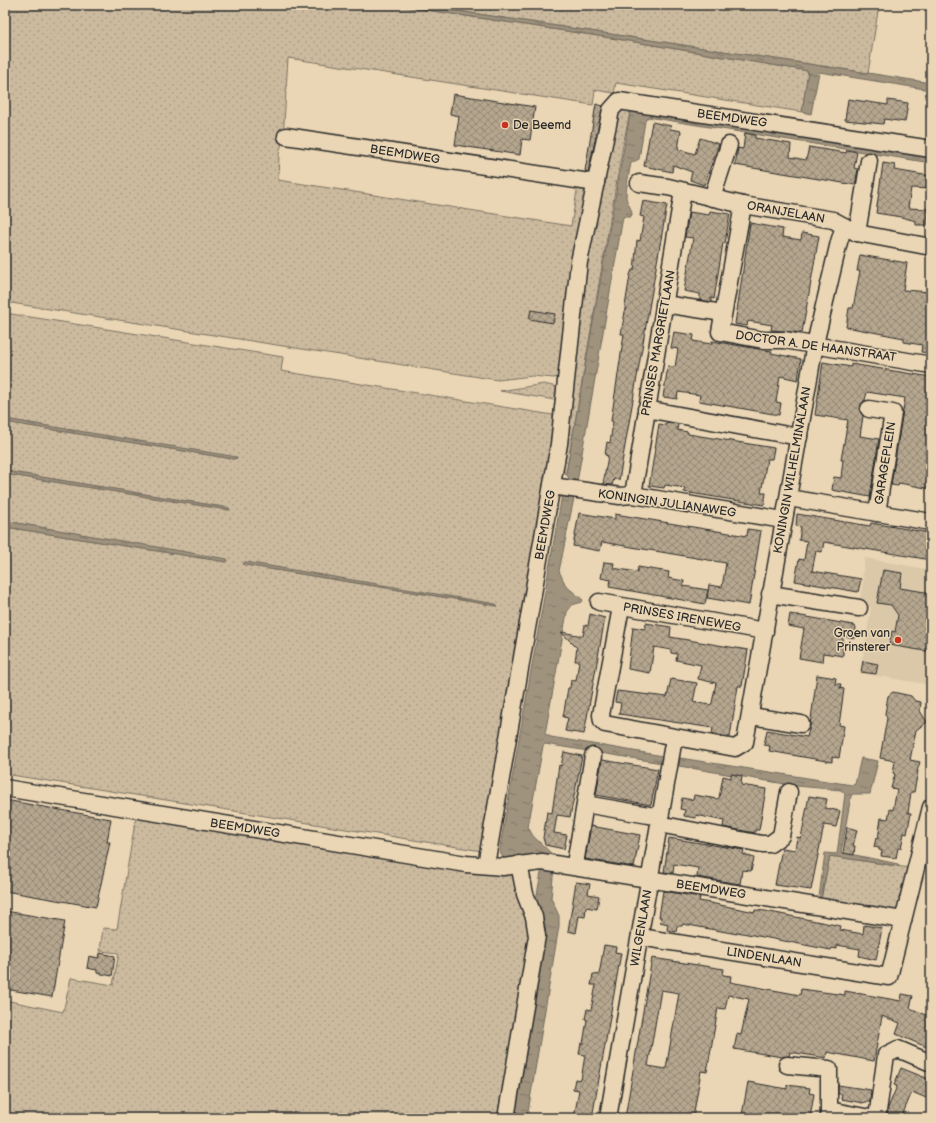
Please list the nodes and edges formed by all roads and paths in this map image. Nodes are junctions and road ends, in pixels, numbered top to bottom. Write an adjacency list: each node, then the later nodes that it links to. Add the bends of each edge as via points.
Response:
1 (286, 136): 5 (street, BEEMDWEG)
2 (729, 144): 8 (street)
3 (931, 149): 5 (street, BEEMDWEG, via 619,102 611,110)
4 (869, 162): 10 (street, KONINGIN WILHELMINALAAN)
5 (596, 183): 19 (street, BEEMDWEG, via 575,291 567,383)
6 (639, 183): 7 (street, ORANJELAAN)
7 (683, 191): 8 (street, ORANJELAAN); 12 (street, PRINSES MARGRIETLAAN)
8 (712, 198): 9 (street, ORANJELAAN)
9 (743, 205): 10 (street, ORANJELAAN, via 833,220); 13 (street)
10 (851, 230): 11 (street, ORANJELAAN); 14 (street, KONINGIN WILHELMINALAAN, via 839,242)
11 (931, 246)
12 (664, 304): 13 (street); 16 (street, PRINSES MARGRIETLAAN)
13 (723, 313): 14 (street, DOCTOR A. DE HAANSTRAAT, via 720,332 763,340)
14 (815, 344): 15 (street, DOCTOR A. DE HAANSTRAAT); 18 (street, KONINGIN WILHELMINALAAN)
15 (931, 365)
16 (646, 409): 18 (street); 20 (street, PRINSES MARGRIETLAAN)
17 (869, 409): 22 (street, GARAGEPLEIN, via 893,413)
18 (799, 437): 21 (street, KONINGIN WILHELMINALAAN)
19 (552, 486): 20 (street, KONINGIN JULIANAWEG, via 620,496); 41 (street, BEEMDWEG)
20 (633, 495): 23 (street, KONINGIN JULIANAWEG)
21 (789, 498): 22 (street); 23 (street, KONINGIN WILHELMINALAAN)
22 (878, 513): 24 (street)
23 (783, 520): 25 (street, KONINGIN WILHELMINALAAN)
24 (931, 522)
25 (770, 594): 28 (street); 29 (street, KONINGIN WILHELMINALAAN)
26 (599, 602): 27 (street, PRINSES IRENEWEG)
27 (621, 607): 29 (street, PRINSES IRENEWEG); 32 (street, via 602,721 612,727)
28 (859, 608)
29 (765, 631): 30 (street, KONINGIN WILHELMINALAAN)
30 (751, 716): 31 (street); 32 (street, KONINGIN WILHELMINALAAN, via 748,736 741,746 735,748)
31 (801, 724)
32 (674, 738): 38 (street, WILGENLAAN)
33 (593, 756): 36 (street)
34 (5, 788): 41 (street, BEEMDWEG, via 466,864)
35 (789, 792): 38 (street, via 781,836 770,844)
36 (585, 804): 38 (street); 39 (street)
37 (931, 807): 43 (street)
38 (660, 821): 42 (street, WILGENLAAN)
39 (576, 858)
40 (519, 864): 41 (street, BEEMDWEG, via 503,867); 42 (street, BEEMDWEG, via 549,863); 48 (street, via 537,936)
41 (486, 865)
42 (649, 880): 43 (street, BEEMDWEG); 44 (street, WILGENLAAN)
43 (903, 920): 44 (street, LINDENLAAN, via 889,977)
44 (640, 937): 49 (street, WILGENLAAN)
45 (931, 1063): 51 (street, via 898,1049 886,1055)
46 (787, 1065): 47 (street, via 829,1069)
47 (829, 1114): 50 (street)
48 (506, 1118)
49 (608, 1118)
50 (870, 1118)
51 (877, 1118)

